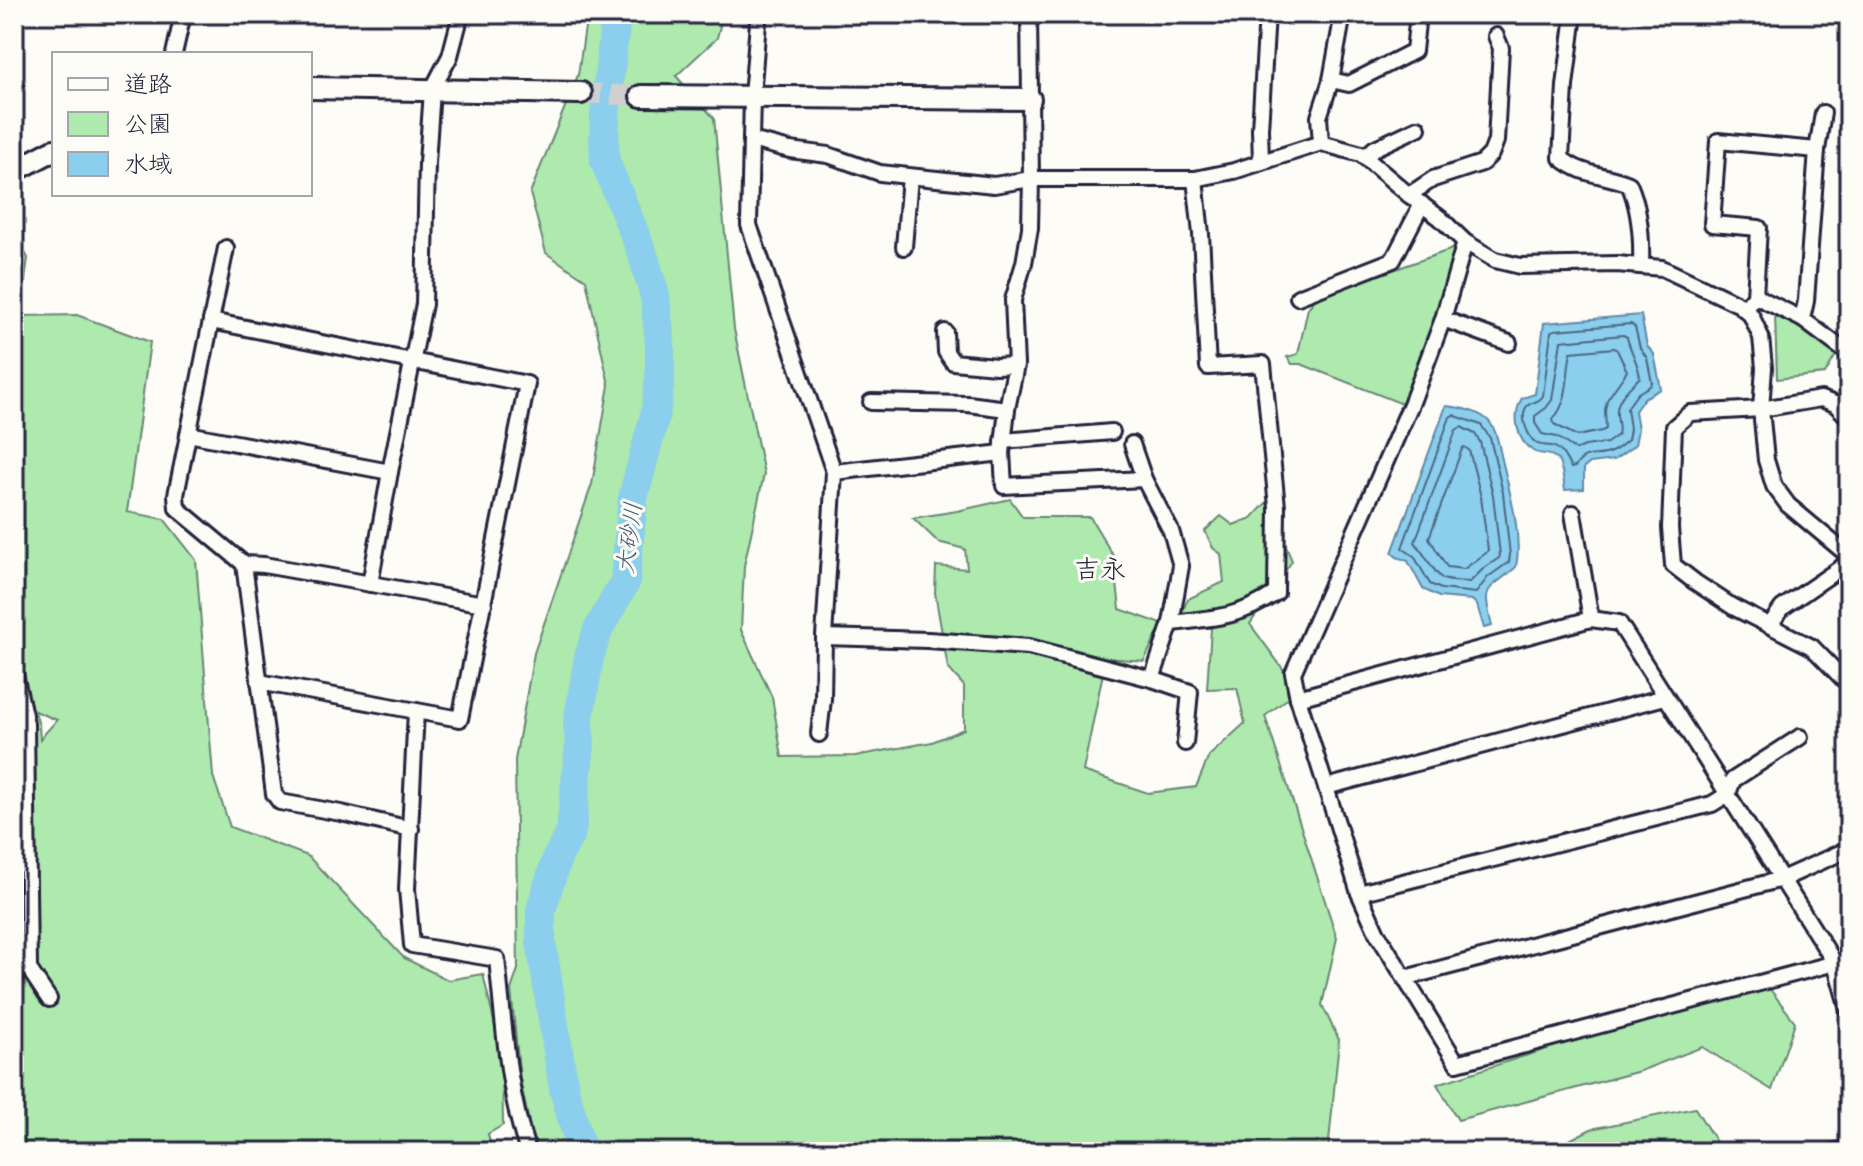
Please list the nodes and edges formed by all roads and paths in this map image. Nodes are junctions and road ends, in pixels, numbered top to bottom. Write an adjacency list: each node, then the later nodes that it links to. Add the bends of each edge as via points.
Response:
1 (183, 14): 10 (street)
2 (461, 14): 13 (street, via 450,56)
3 (1029, 14): 17 (street)
4 (1267, 14): 25 (street)
5 (1343, 14): 11 (street)
6 (1418, 14): 11 (street, via 1414,51 1349,84)
7 (1574, 14): 35 (street, via 1561,158 1573,168 1629,184)
8 (758, 22): 16 (street)
9 (1496, 36): 30 (street, via 1501,48 1491,154 1482,163 1433,179)
10 (174, 52)
11 (1331, 80): 21 (street, via 1319,117)
12 (312, 88): 13 (street)
13 (432, 90): 14 (street); 45 (street, via 424,304)
14 (581, 93)
15 (641, 96): 16 (street)
16 (752, 97): 17 (street); 20 (street)
17 (1030, 99): 28 (street)
18 (1823, 113): 22 (street)
19 (1418, 128): 24 (street)
20 (751, 140): 27 (street); 56 (street, via 749,225)
21 (1321, 143): 24 (street); 25 (street)
22 (1817, 150): 36 (street, via 1718,141 1712,224 1759,228); 40 (street)
23 (52, 151): 26 (street)
24 (1365, 157): 30 (street)
25 (1261, 162): 29 (street)
26 (14, 171)
27 (910, 177): 28 (street, via 994,185); 33 (street)
28 (1031, 179): 29 (street); 46 (street, via 1030,228 1013,300)
29 (1195, 179): 64 (street, via 1208,367 1263,364 1277,507 1276,593 1231,615)
30 (1409, 195): 31 (street)
31 (1422, 204): 32 (street); 37 (street, via 1393,260)
32 (1465, 242): 35 (street, via 1495,260 1520,266); 39 (street)
33 (904, 247)
34 (226, 248): 41 (street)
35 (1641, 266): 38 (street, via 1662,268)
36 (1755, 296): 38 (street); 40 (street)
37 (1298, 297)
38 (1744, 309): 49 (street, via 1761,337)
39 (1443, 319): 43 (street); 72 (street, via 1296,665)
40 (1802, 319): 44 (street)
41 (211, 321): 45 (street); 52 (street)
42 (945, 332): 46 (street, via 946,352 953,362)
43 (1509, 343)
44 (1849, 354)
45 (413, 361): 55 (street); 62 (street, via 527,384)
46 (1016, 365): 48 (street)
47 (871, 402): 48 (street)
48 (1007, 409): 54 (street)
49 (1761, 409): 50 (street, via 1821,399); 59 (street, via 1774,486); 65 (street, via 1690,413 1674,427 1670,528 1673,565 1733,607)
50 (1849, 418)
51 (1112, 432): 54 (street)
52 (188, 434): 55 (street); 60 (street, via 177,508)
53 (1132, 444): 57 (street)
54 (1002, 447): 56 (street); 57 (street, via 1004,486)
55 (390, 472): 61 (street)
56 (834, 472): 66 (street)
57 (1144, 479): 64 (street, via 1171,531 1181,566)
58 (1573, 513): 63 (street)
59 (1849, 559): 65 (street, via 1782,608)
60 (244, 564): 61 (street); 69 (street)
61 (370, 584): 62 (street)
62 (484, 604): 73 (street, via 460,719)
63 (1591, 619): 71 (street, via 1619,623); 72 (street)
64 (1171, 623): 68 (street)
65 (1770, 625): 70 (street, via 1812,647)
66 (824, 637): 68 (street, via 1029,647); 74 (street)
67 (14, 670): 85 (street, via 26,724 29,969)
68 (1152, 679): 76 (street, via 1190,692)
69 (259, 682): 73 (street); 79 (street, via 274,794 280,802)
70 (1849, 685)
71 (1665, 697): 77 (street); 78 (street)
72 (1298, 698): 77 (street)
73 (416, 711): 79 (street)
74 (819, 734)
75 (1800, 737): 78 (street, via 1733,780)
76 (1185, 743)
77 (1326, 787): 82 (street)
78 (1728, 794): 81 (street); 82 (street, via 1712,804)
79 (411, 829): 88 (street, via 407,889 412,945 497,959 510,1075)
80 (1849, 849): 81 (street)
81 (1782, 879): 83 (street); 84 (street)
82 (1359, 893): 84 (street)
83 (1835, 963): 84 (street, via 1457,1063); 86 (street)
84 (1405, 978)
85 (49, 999)
86 (1849, 1012)
87 (1849, 1148): 89 (street)
88 (528, 1152)
89 (1833, 1152)

